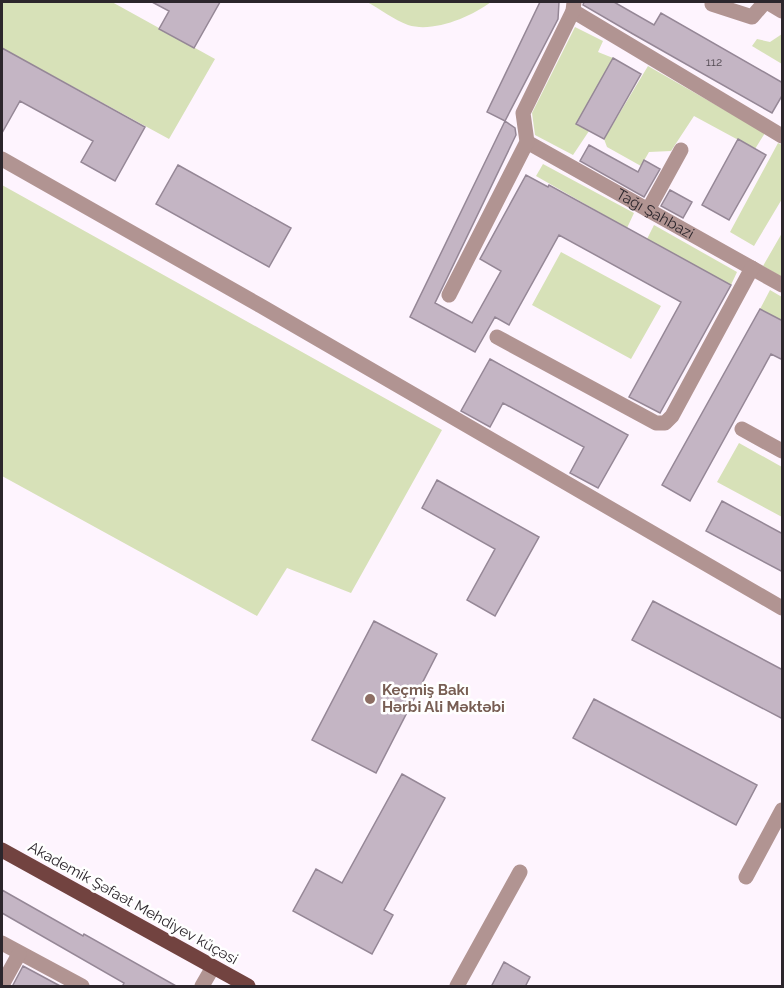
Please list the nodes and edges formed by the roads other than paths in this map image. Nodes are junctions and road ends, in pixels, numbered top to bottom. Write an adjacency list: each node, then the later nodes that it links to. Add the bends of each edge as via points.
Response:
1 (766, 2): 2 (street, via 752,17); 4 (street)
2 (712, 4)
3 (574, 6): 5 (street); 6 (street, via 523,113)
4 (783, 11)
5 (783, 136)
6 (527, 142): 9 (street, Tağı Şahbazi); 12 (street)
7 (681, 150): 9 (street)
8 (2, 159): 16 (street)
9 (648, 210): 10 (street, Tağı Şahbazi)
10 (752, 267): 11 (street, Tağı Şahbazi); 13 (street, via 672,416 664,423 656,423)
11 (783, 285)
12 (449, 295)
13 (497, 337)
14 (742, 429): 15 (street)
15 (783, 451)
16 (783, 608)
17 (783, 810): 20 (street)
18 (2, 850): 23 (main road, Akademik Şəfaət Mehdiyev küçəsi)
19 (520, 872): 28 (street)
20 (746, 877)
21 (2, 943): 22 (street)
22 (19, 954): 24 (street); 25 (street)
23 (213, 967): 26 (street); 27 (main road, Akademik Şəfaət Mehdiyev küçəsi)
24 (2, 985)
25 (82, 987)
26 (202, 987)
27 (248, 987)
28 (458, 987)

